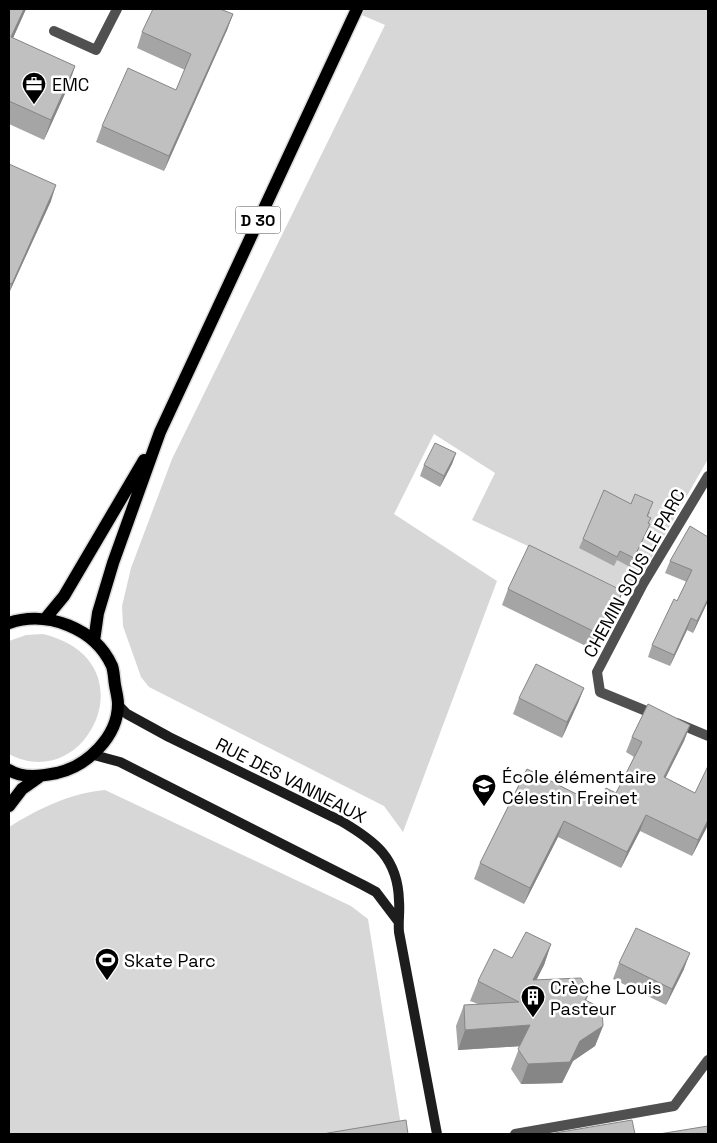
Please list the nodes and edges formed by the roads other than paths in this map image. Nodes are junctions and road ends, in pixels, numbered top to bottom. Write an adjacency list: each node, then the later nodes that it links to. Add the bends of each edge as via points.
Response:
1 (117, 9): 3 (street, via 96,50)
2 (357, 9): 4 (main road, D 30)
3 (54, 31)
4 (160, 432): 6 (main road, D 30, via 64,596); 8 (main road, D 30, via 113,563 98,613)
5 (708, 476): 10 (street, CHEMIN SOUS LE PARC, via 643,584 598,672 600,692)
6 (45, 619): 7 (main road); 8 (main road, via 72,626)
7 (9, 623)
8 (94, 641): 9 (main road, via 112,666)
9 (118, 705): 11 (main road, via 110,732); 15 (street, RUE DES VANNEAUX, via 127,714 169,737 342,821 375,843 385,853 394,874 400,900)
10 (708, 736)
11 (94, 755): 13 (main road, via 72,770); 15 (street, RUE DES VANNEAUX, via 120,762 376,892)
12 (9, 770): 13 (main road)
13 (39, 777): 14 (main road, via 22,789)
14 (9, 806)
15 (398, 921): 17 (street, RUE DES VANNEAUX)
16 (708, 1060): 18 (street, via 674,1106)
17 (437, 1134)
18 (515, 1134)

